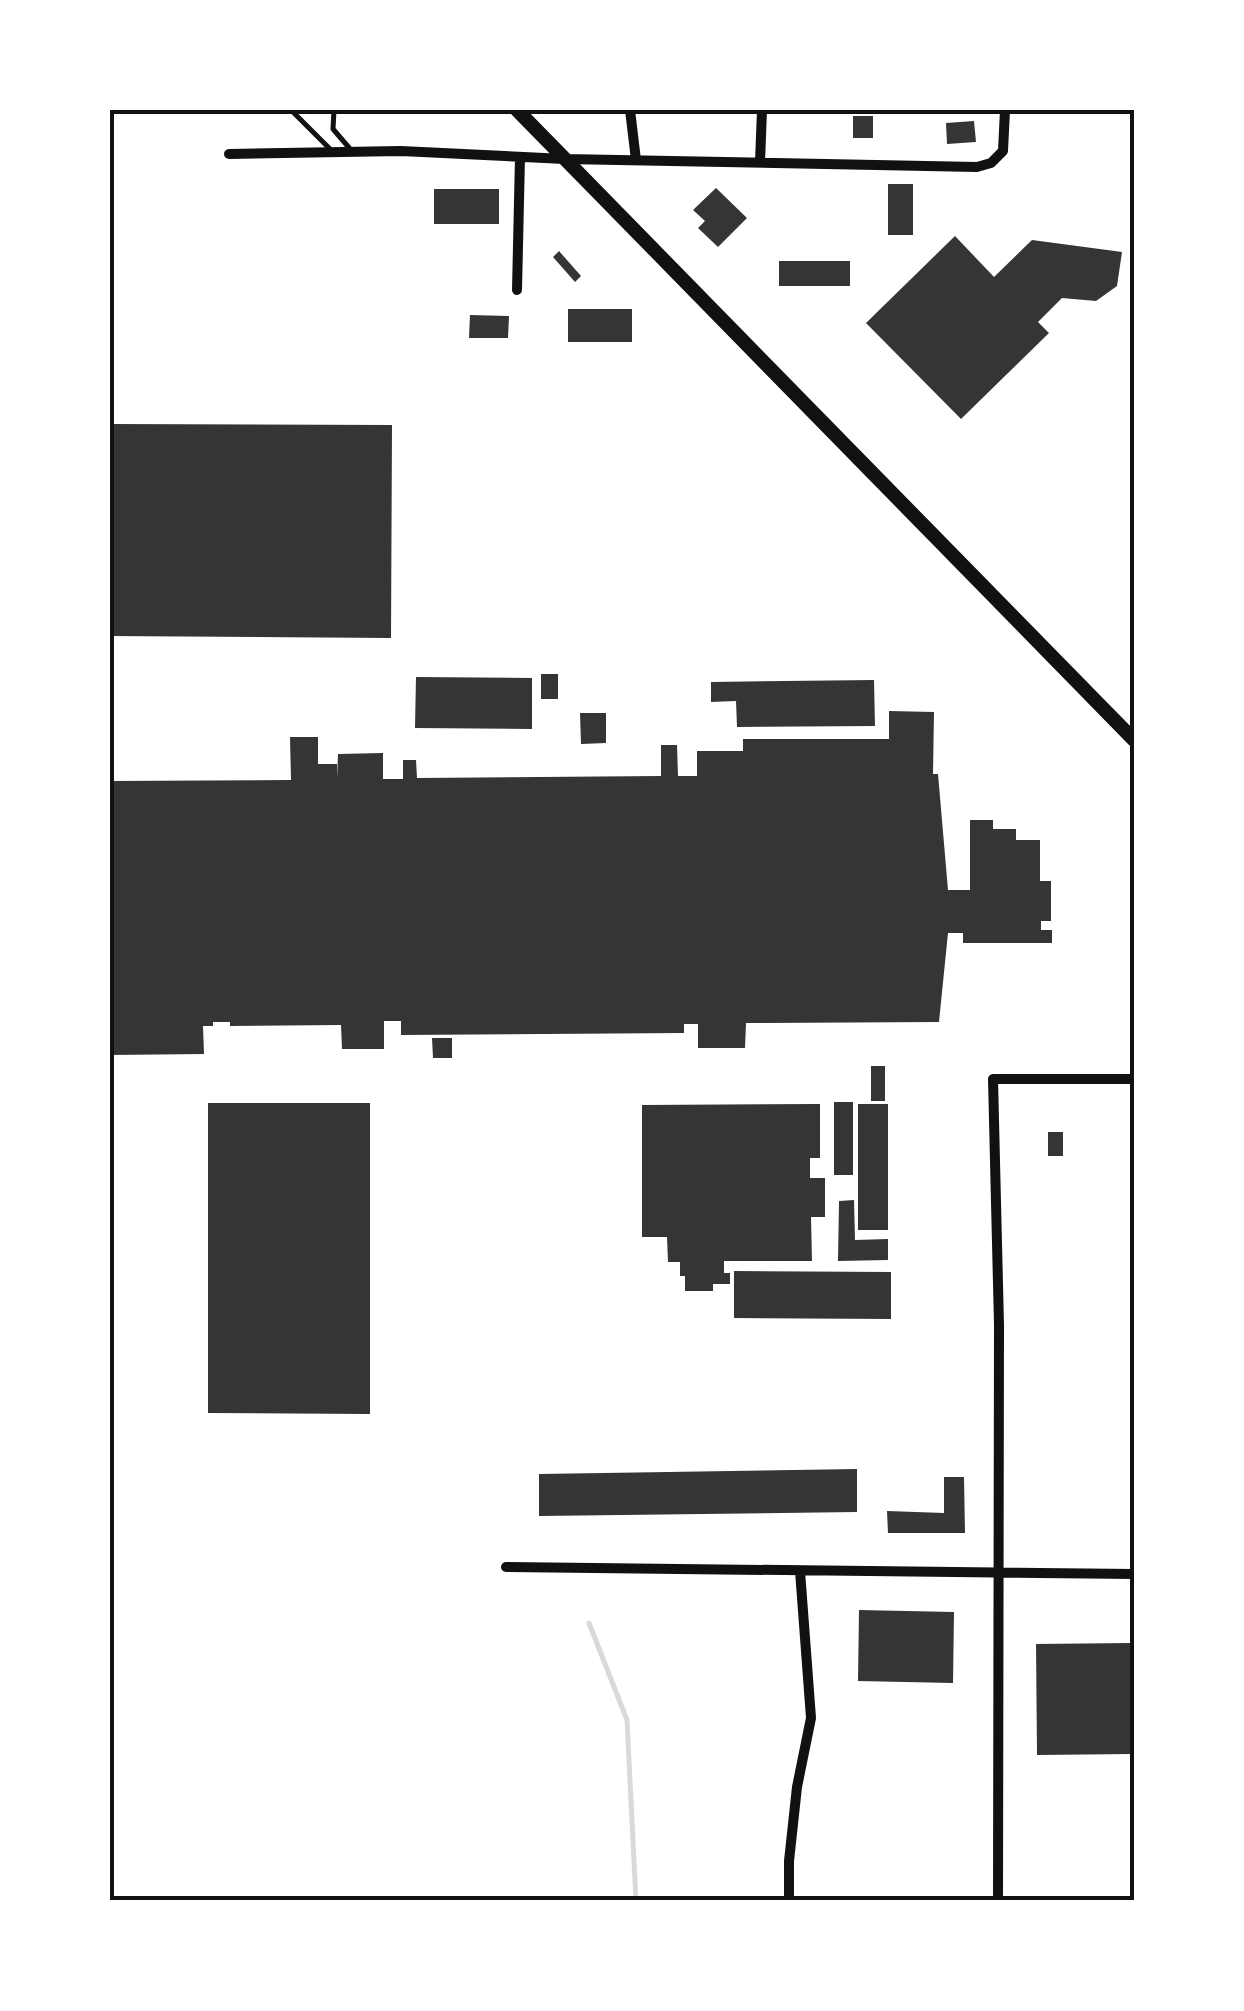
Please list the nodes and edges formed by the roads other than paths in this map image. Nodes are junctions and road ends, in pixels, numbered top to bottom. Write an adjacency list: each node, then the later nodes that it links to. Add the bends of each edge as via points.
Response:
1 (291, 110): 7 (lane)
2 (334, 110): 8 (lane, via 333,129)
3 (517, 110): 11 (main road)
4 (630, 110): 12 (street)
5 (762, 110): 13 (street)
6 (1005, 110): 13 (street, via 1004,147 994,161 977,167)
7 (334, 152): 8 (street); 9 (street)
8 (353, 152): 10 (street)
9 (229, 154)
10 (520, 157): 11 (street); 14 (street)
11 (564, 159): 12 (street); 15 (main road)
12 (636, 160): 13 (street)
13 (760, 162)
14 (517, 290)
15 (1134, 740)
16 (1134, 1079): 19 (street, via 993,1079)
17 (506, 1567): 18 (street)
18 (800, 1571): 19 (street); 21 (street, via 811,1718 797,1786)
19 (996, 1574): 20 (street); 22 (street)
20 (1134, 1574)
21 (789, 1901)
22 (998, 1901)

